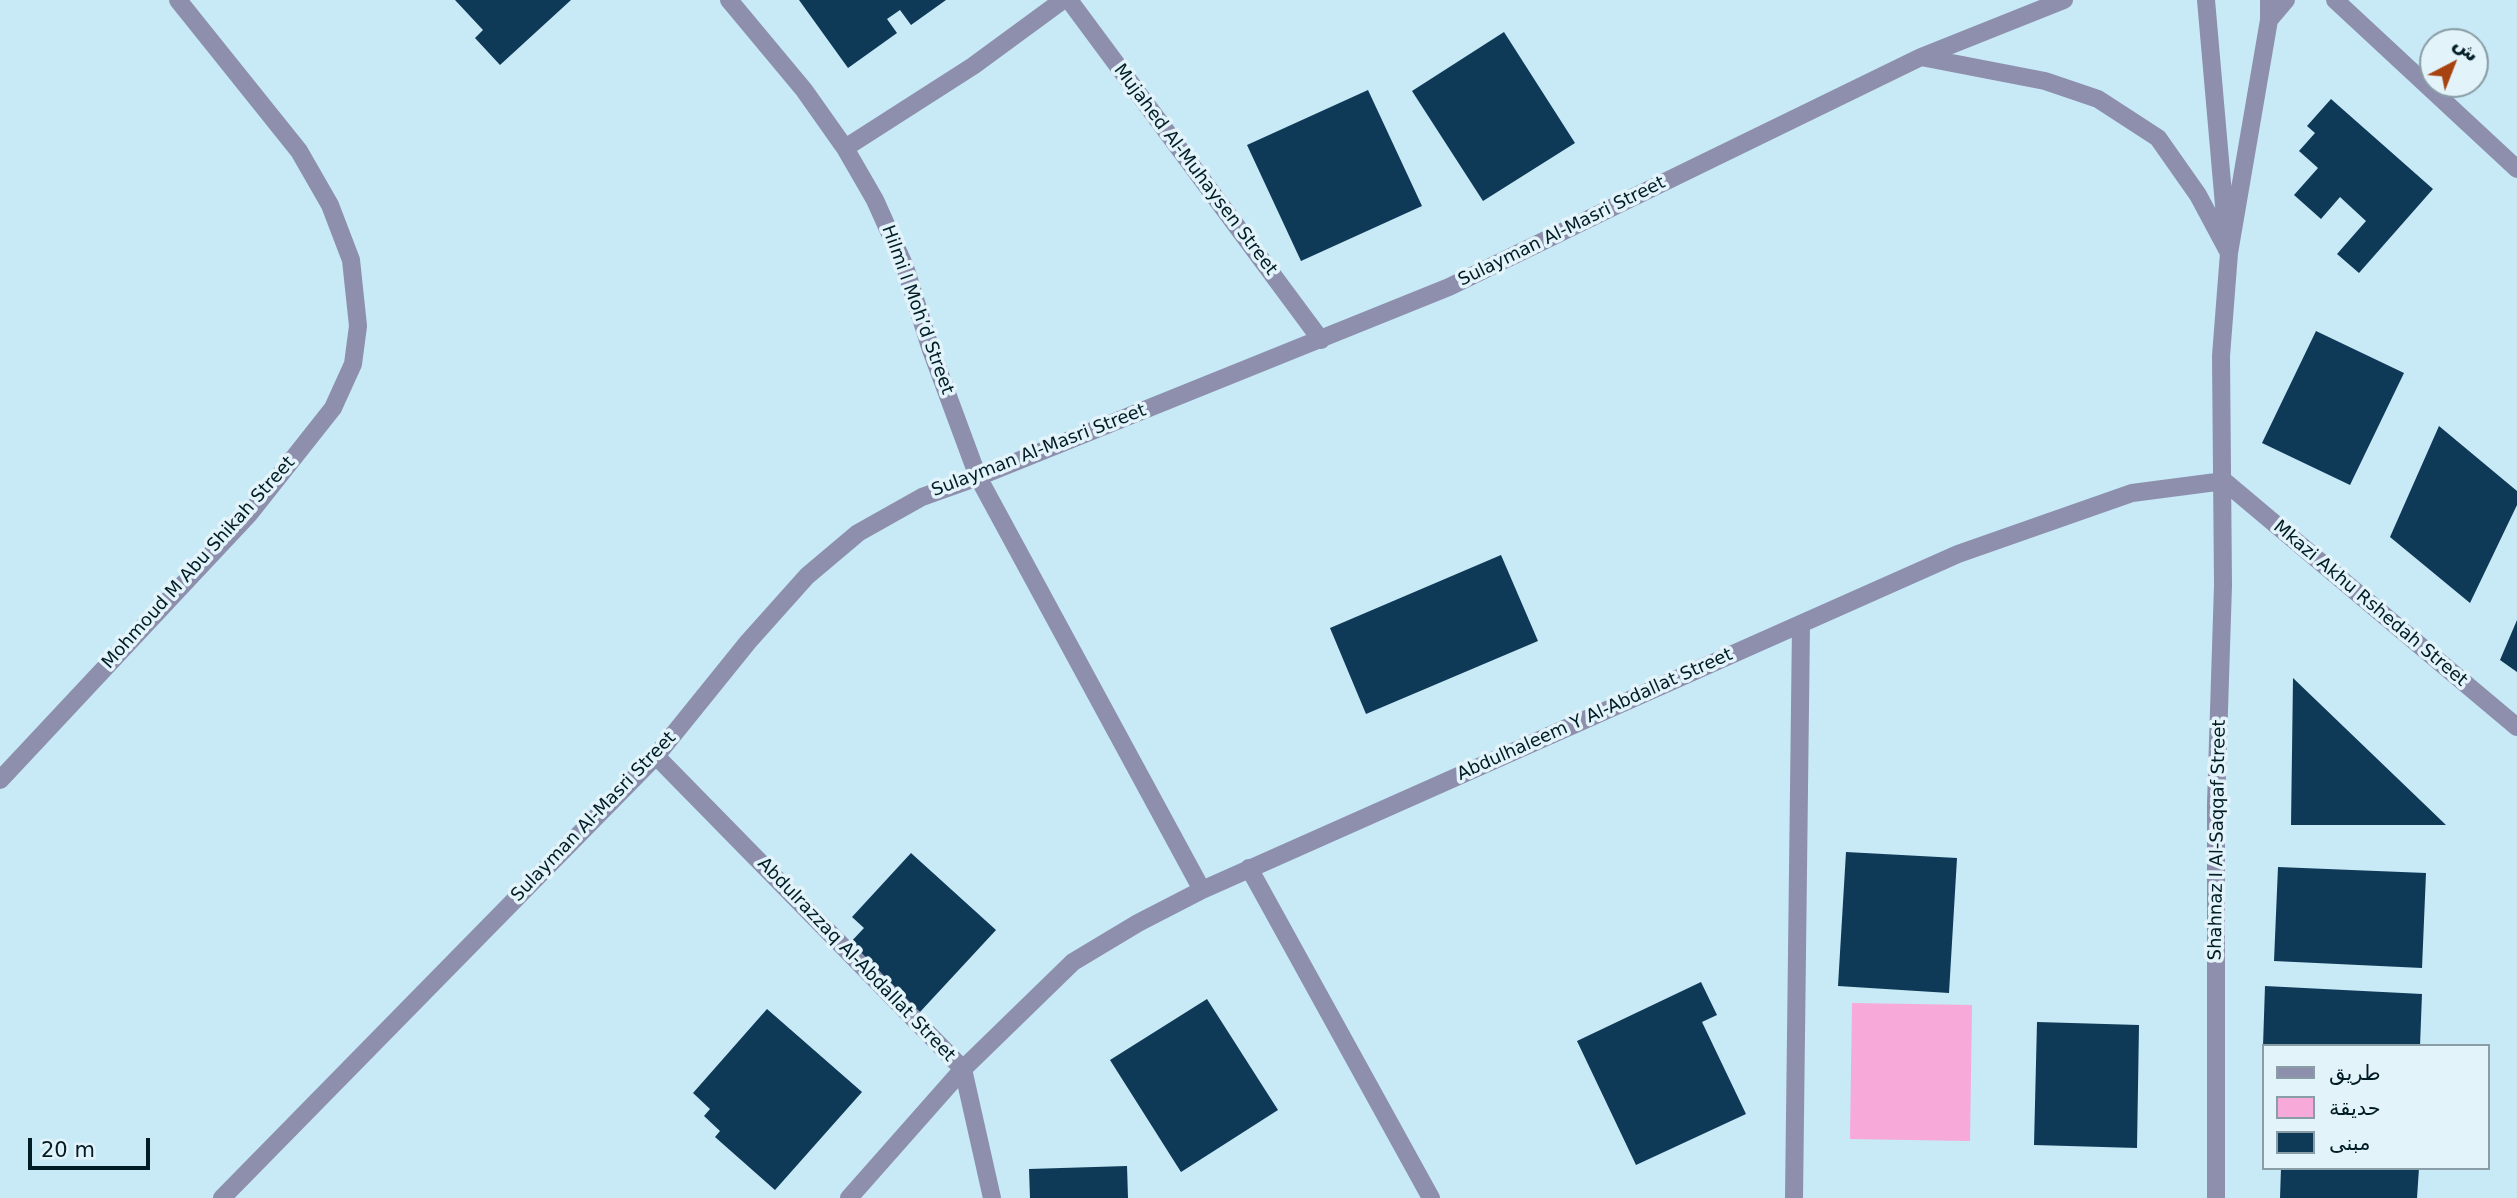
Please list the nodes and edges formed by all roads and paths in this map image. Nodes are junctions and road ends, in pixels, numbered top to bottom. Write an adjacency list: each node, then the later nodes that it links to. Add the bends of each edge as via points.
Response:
1 (178, 0): 21 (street, Mohmoud M Abu Shikah Street, via 299,150 330,205 351,260 358,326 353,364 333,408 250,513)
2 (729, 0): 12 (street, Hilmi I Moh’d Street, via 804,90)
3 (1063, 0): 12 (street, via 974,66)
4 (1069, 0): 15 (street, Mujahed Al-Muhaysen Street)
5 (2064, 0): 11 (street, Sulayman Al-Masri Street)
6 (2206, 0): 14 (street)
7 (2269, 0): 10 (street)
8 (2286, 0): 10 (street)
9 (2335, 0): 13 (street)
10 (2269, 20): 14 (street)
11 (1920, 57): 14 (street, via 2045,82 2098,99 2158,138 2198,195); 15 (street, Sulayman Al-Masri Street, via 1449,288)
12 (845, 148): 16 (street, Hilmi I Moh’d Street, via 905,267)
13 (2517, 169)
14 (2228, 253): 17 (street, via 2221,356)
15 (1321, 340): 16 (street, Sulayman Al-Masri Street)
16 (978, 477): 20 (street, Sulayman Al-Masri Street, via 922,496 858,533 807,576); 23 (street, Hilmi I Moh’d Street)
17 (2224, 481): 18 (street, Abdulhaleem Y Al-Abdallat Street, via 2132,493 1958,554); 19 (street, Mkazi Akhu Rshedah Street); 30 (street, Shahnaz I Al-Saqqaf Street, via 2216,804)
18 (1801, 625): 22 (street, Abdulhaleem Y Al-Abdallat Street); 29 (street)
19 (2517, 727)
20 (656, 756): 24 (street, Abdulrazzaq Al-Abdallat Street); 25 (street, Sulayman Al-Masri Street)
21 (0, 780)
22 (1249, 868): 23 (street, Abdulhaleem Y Al-Abdallat Street); 28 (street)
23 (1202, 890): 24 (street, Abdulhaleem Y Al-Abdallat Street, via 1073,962)
24 (963, 1069): 26 (street, Abdulhaleem Y Al-Abdallat Street); 27 (street, Abdulrazzaq Al-Abdallat Street)
25 (222, 1198)
26 (849, 1198)
27 (992, 1198)
28 (1431, 1198)
29 (1794, 1198)
30 (2216, 1198)

